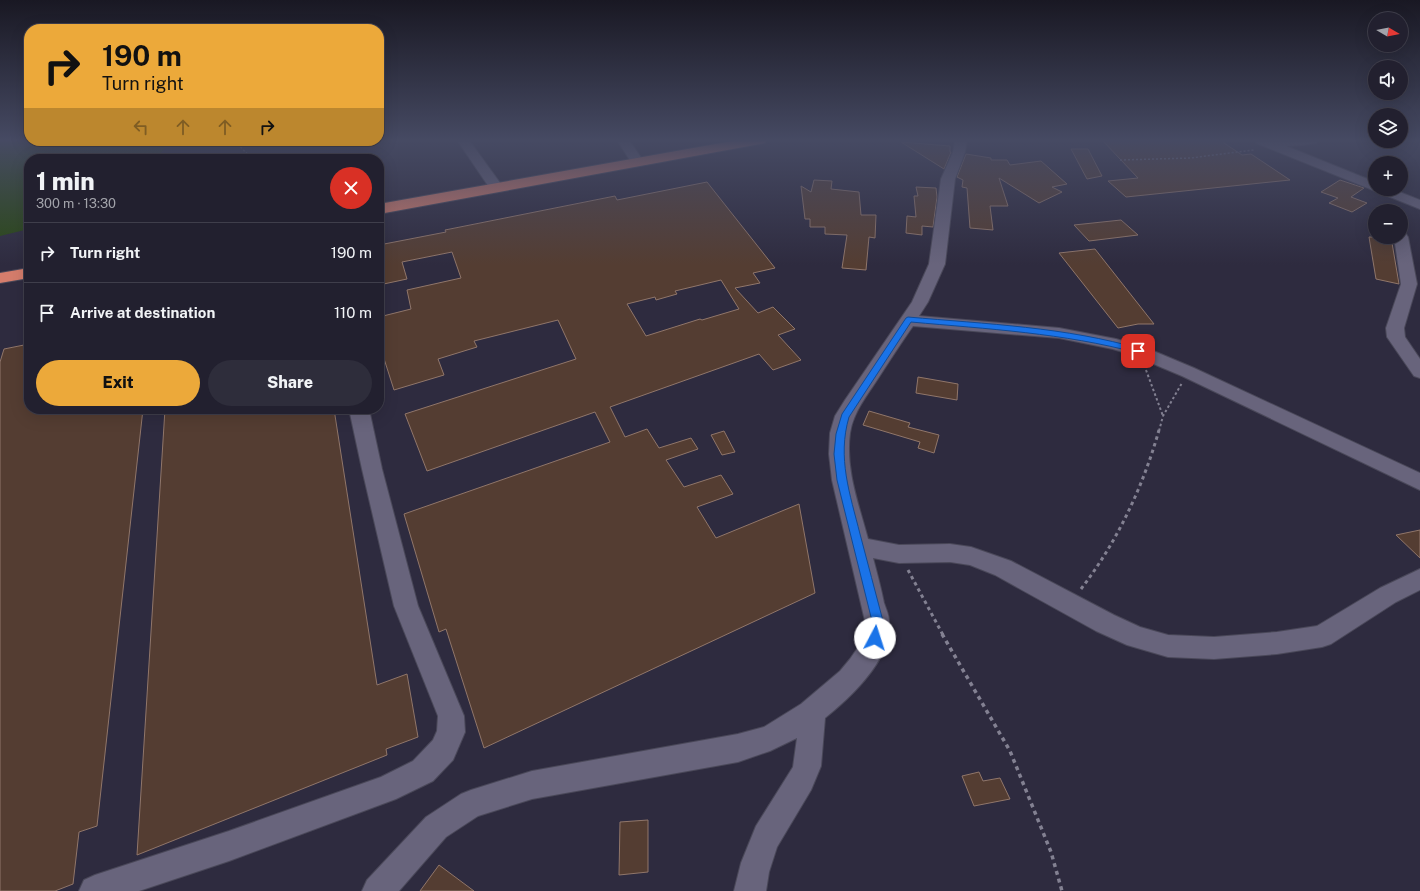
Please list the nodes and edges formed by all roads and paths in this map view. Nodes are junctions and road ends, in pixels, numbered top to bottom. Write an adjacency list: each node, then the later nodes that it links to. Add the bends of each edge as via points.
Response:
1 (492, 182): 4 (street)
2 (527, 182): 4 (highway)
3 (948, 182): 12 (street, via 937,264 925,292)
4 (496, 187): 8 (highway)
5 (1397, 196): 6 (street); 7 (street)
6 (1397, 204)
7 (1420, 205)
8 (384, 208)
9 (1402, 244): 15 (street, via 1409,284 1395,328 1396,337)
10 (24, 274): 11 (highway)
11 (0, 278)
12 (908, 320): 13 (street, via 1058,334 1116,344); 19 (street, via 845,416 840,434 842,480)
13 (1138, 351): 14 (street); 17 (path)
14 (1188, 372): 17 (path); 18 (street)
15 (1420, 372)
16 (360, 414): 24 (street, via 406,606 451,716 451,732 444,750 423,771 386,789)
17 (1164, 416): 22 (path, via 1151,460 1137,494 1100,564)
18 (1420, 482)
19 (858, 545): 20 (street); 23 (street, via 877,621 875,638 868,655 856,672)
20 (899, 554): 22 (street, via 950,553 971,556 1003,568); 27 (path, via 1010,751 1051,852)
21 (1420, 579): 22 (street, via 1388,595 1322,636 1214,648 1168,646 1136,637)
22 (1070, 603)
23 (812, 714): 25 (street, via 770,738 738,748 532,785 471,804 436,827); 26 (street, via 807,766 795,793 776,818 760,852)
24 (95, 891)
25 (378, 891)
26 (750, 891)
27 (1062, 891)

